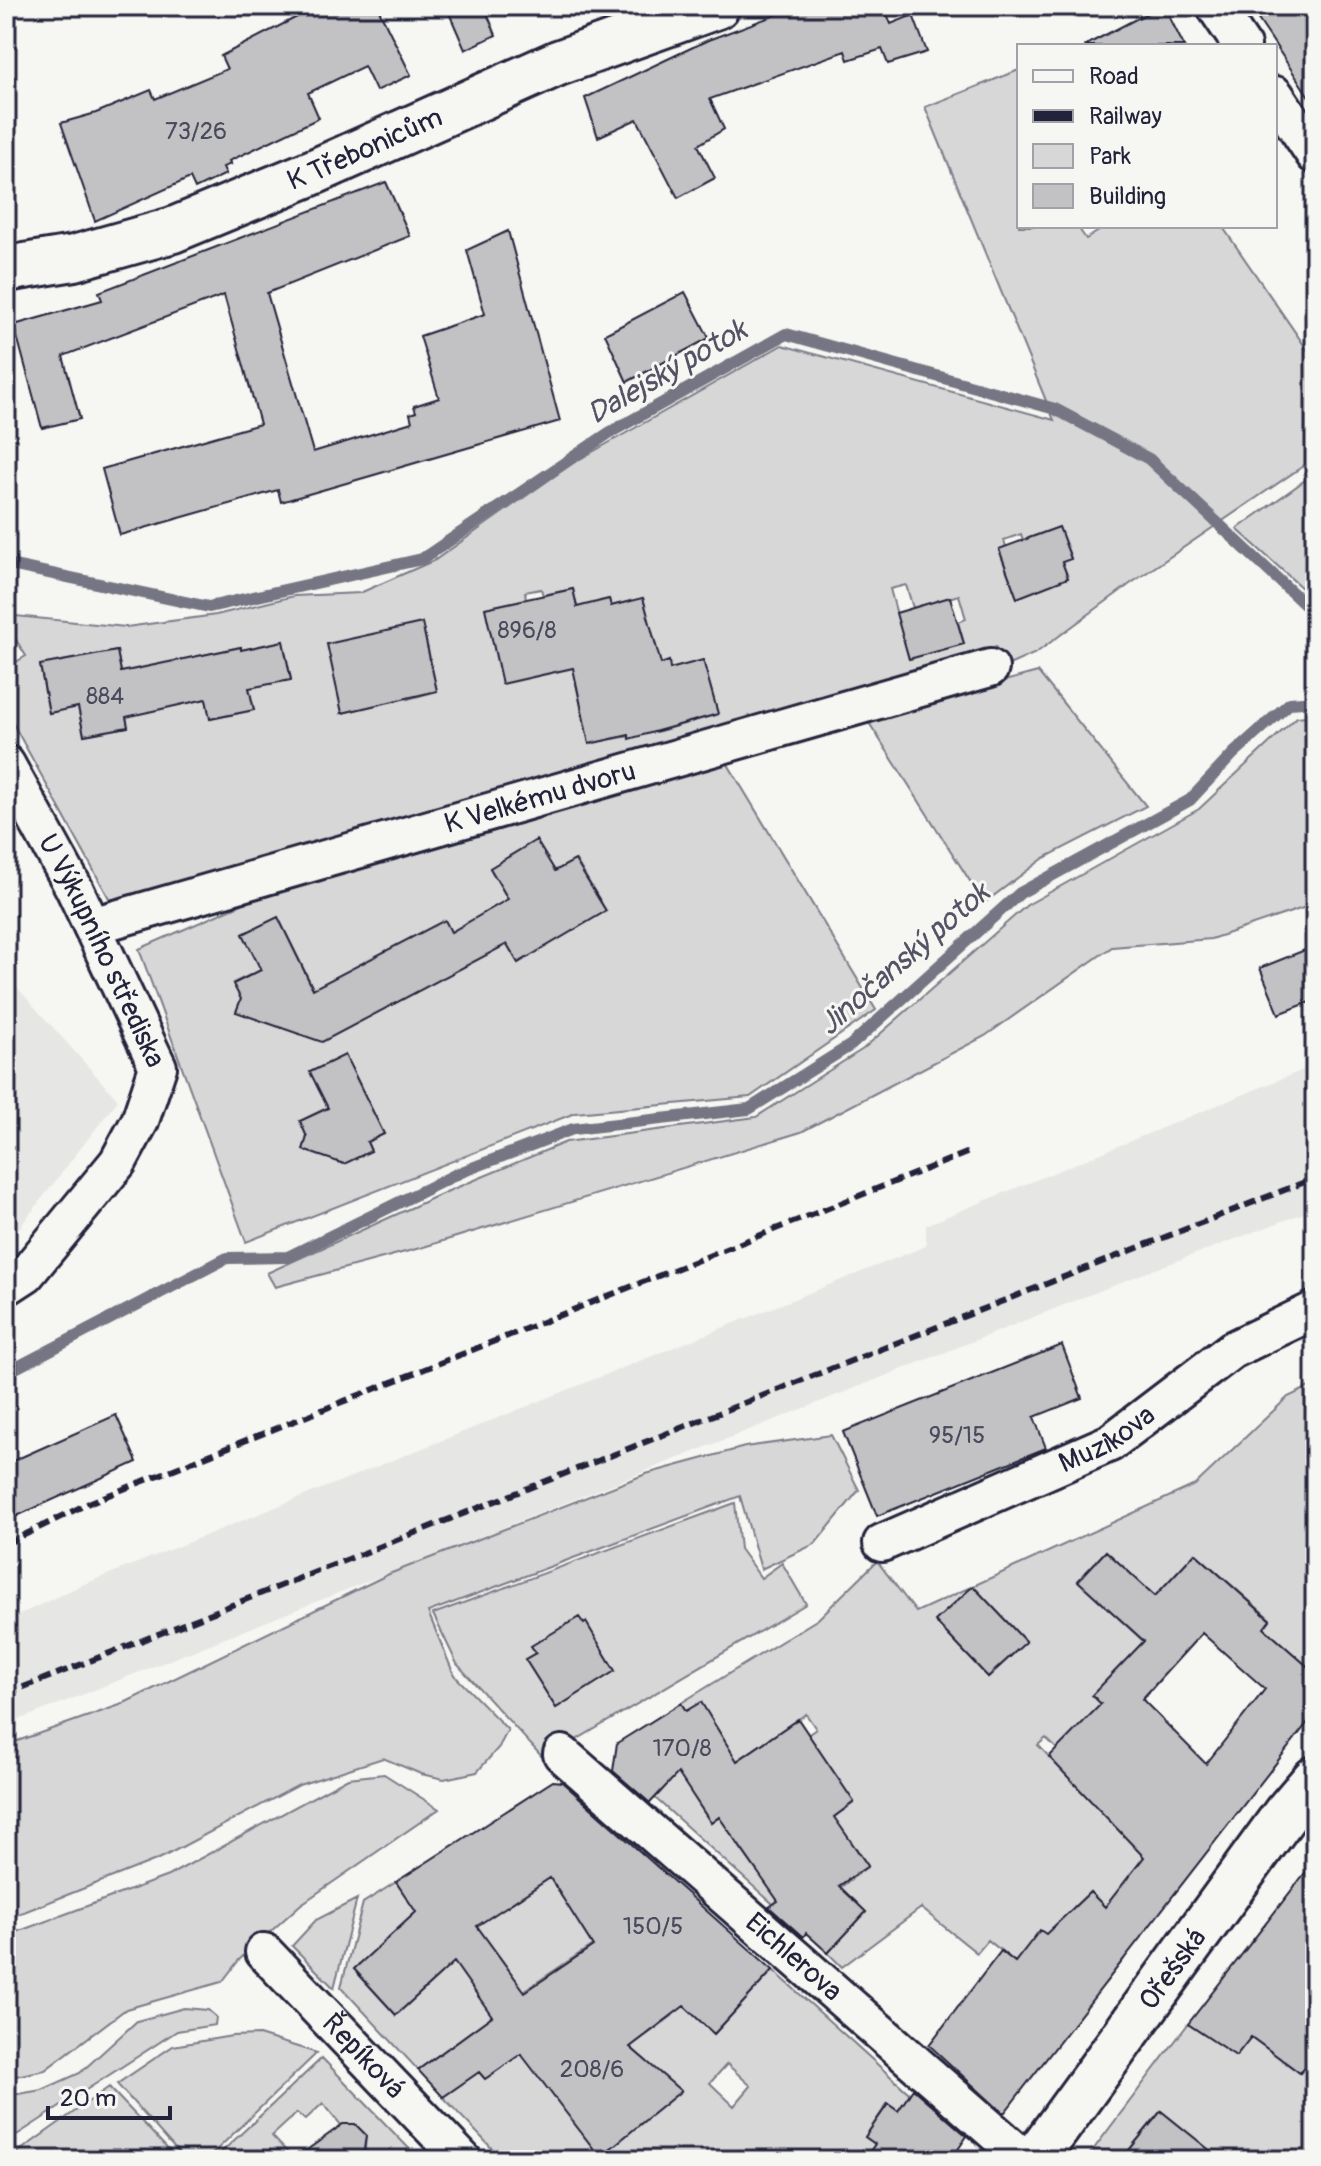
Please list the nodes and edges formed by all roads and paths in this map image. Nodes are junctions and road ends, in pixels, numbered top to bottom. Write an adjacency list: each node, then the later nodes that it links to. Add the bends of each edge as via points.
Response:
1 (717, 6): 6 (street, K Třebonicům, via 558,63 173,230 74,258)
2 (1215, 6): 3 (street)
3 (1241, 44)
4 (1277, 98): 5 (street)
5 (1315, 155)
6 (6, 269)
7 (990, 668): 9 (street, K Velkému dvoru)
8 (6, 764): 9 (street, U Výkupního střediska)
9 (92, 926): 10 (street, U Výkupního střediska, via 158,1067 140,1121 118,1162 26,1274)
10 (6, 1287)
11 (1315, 1310): 12 (street, Muzikova, via 1232,1350 1110,1443)
12 (882, 1543)
13 (562, 1754): 17 (street, Eichlerova)
14 (1315, 1779): 18 (street, Ořešská)
15 (264, 1952): 16 (street, Řepíková)
16 (463, 2160)
17 (1026, 2160)
18 (1034, 2160)

